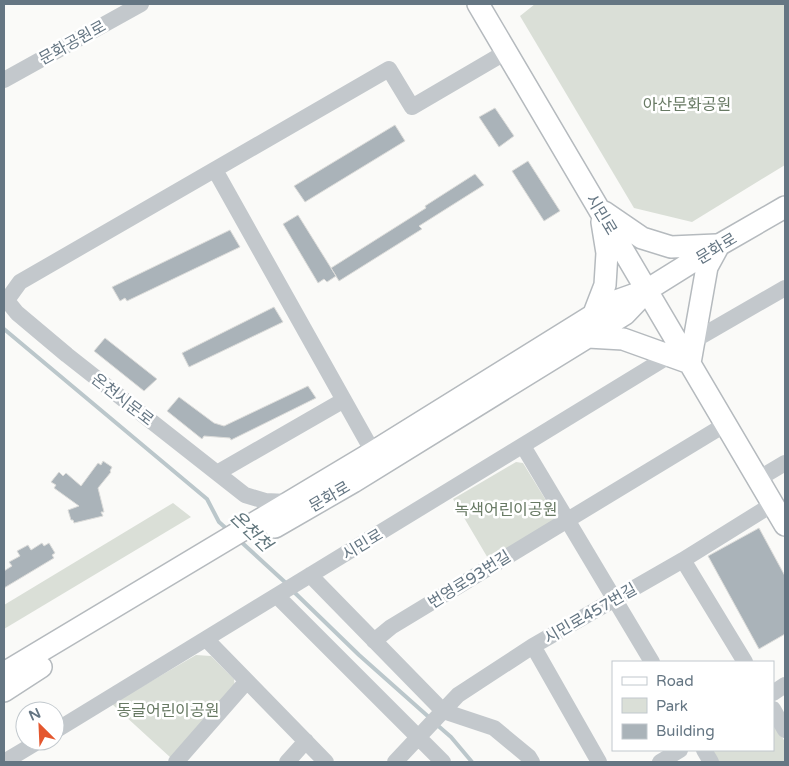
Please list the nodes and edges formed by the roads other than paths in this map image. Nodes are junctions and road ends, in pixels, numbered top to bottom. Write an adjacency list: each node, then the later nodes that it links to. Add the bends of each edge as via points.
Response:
1 (141, 4): 4 (street, 문화공원로)
2 (478, 4): 3 (main road, 시민로)
3 (506, 52): 5 (street, via 412,107 389,69); 7 (main road, 시민로)
4 (4, 80)
5 (215, 170): 11 (street, via 20,282); 17 (street)
6 (785, 207): 8 (main road, 문화로)
7 (599, 209): 8 (main road, via 642,238 670,247); 10 (main road, 시민로); 12 (main road, via 607,253 605,284)
8 (719, 245): 10 (main road, 문화로); 14 (main road, via 707,267)
9 (785, 288): 14 (street)
10 (647, 290): 12 (main road, 문화로, via 616,301); 13 (main road, 문화로, via 625,314); 16 (main road, 시민로)
11 (6, 299): 22 (street, 온천시문로, via 67,355)
12 (593, 316): 20 (main road, 문화로)
13 (588, 337): 15 (main road, via 623,339); 28 (main road, 문화로, via 353,482)
14 (693, 342): 16 (main road)
15 (669, 356): 16 (main road); 19 (street, 시민로)
16 (690, 363): 18 (main road, 시민로)
17 (344, 400): 20 (street); 22 (street)
18 (726, 424): 23 (main road, 시민로); 27 (street)
19 (523, 446): 27 (street); 32 (street, 시민로)
20 (373, 452): 25 (main road, 문화로)
21 (785, 463): 23 (street)
22 (217, 473): 24 (street, 온천시문로)
23 (758, 479): 26 (main road, 시민로)
24 (245, 495): 25 (street, via 265,502); 28 (street)
25 (288, 502): 28 (main road, 문화로)
26 (773, 504): 29 (main road, 시민로); 31 (street, 시민로457번길)
27 (567, 519): 34 (street); 36 (street, 번영로93번길, via 391,627)
28 (255, 524): 30 (main road)
29 (785, 525)
30 (229, 546): 40 (main road); 43 (main road)
31 (682, 560): 34 (street, 시민로457번길); 39 (street)
32 (310, 575): 33 (street, 시민로); 36 (street)
33 (277, 596): 35 (street, 시민로); 49 (street)
34 (615, 600): 37 (street, 시민로457번길); 38 (street)
35 (206, 639): 41 (street); 47 (street, 시민로)
36 (374, 641): 45 (street)
37 (533, 646): 45 (street, 시민로457번길, via 458,695); 61 (street)
38 (651, 661)
39 (744, 661)
40 (4, 673)
41 (247, 681): 50 (street); 55 (street)
42 (785, 686): 44 (street)
43 (4, 692)
44 (774, 692)
45 (443, 711): 49 (street, 시민로457번길); 60 (street, via 494,728)
46 (774, 711): 48 (street)
47 (65, 725)
48 (785, 730)
49 (418, 737): 58 (street, 시민로457번길); 59 (street)
50 (306, 741): 56 (street); 57 (street)
51 (23, 751): 54 (street)
52 (678, 751): 62 (street)
53 (705, 751): 63 (street)
54 (8, 761)
55 (176, 762)
56 (286, 762)
57 (326, 762)
58 (395, 762)
59 (443, 762)
60 (532, 762)
61 (599, 762)
62 (660, 762)
63 (711, 762)

